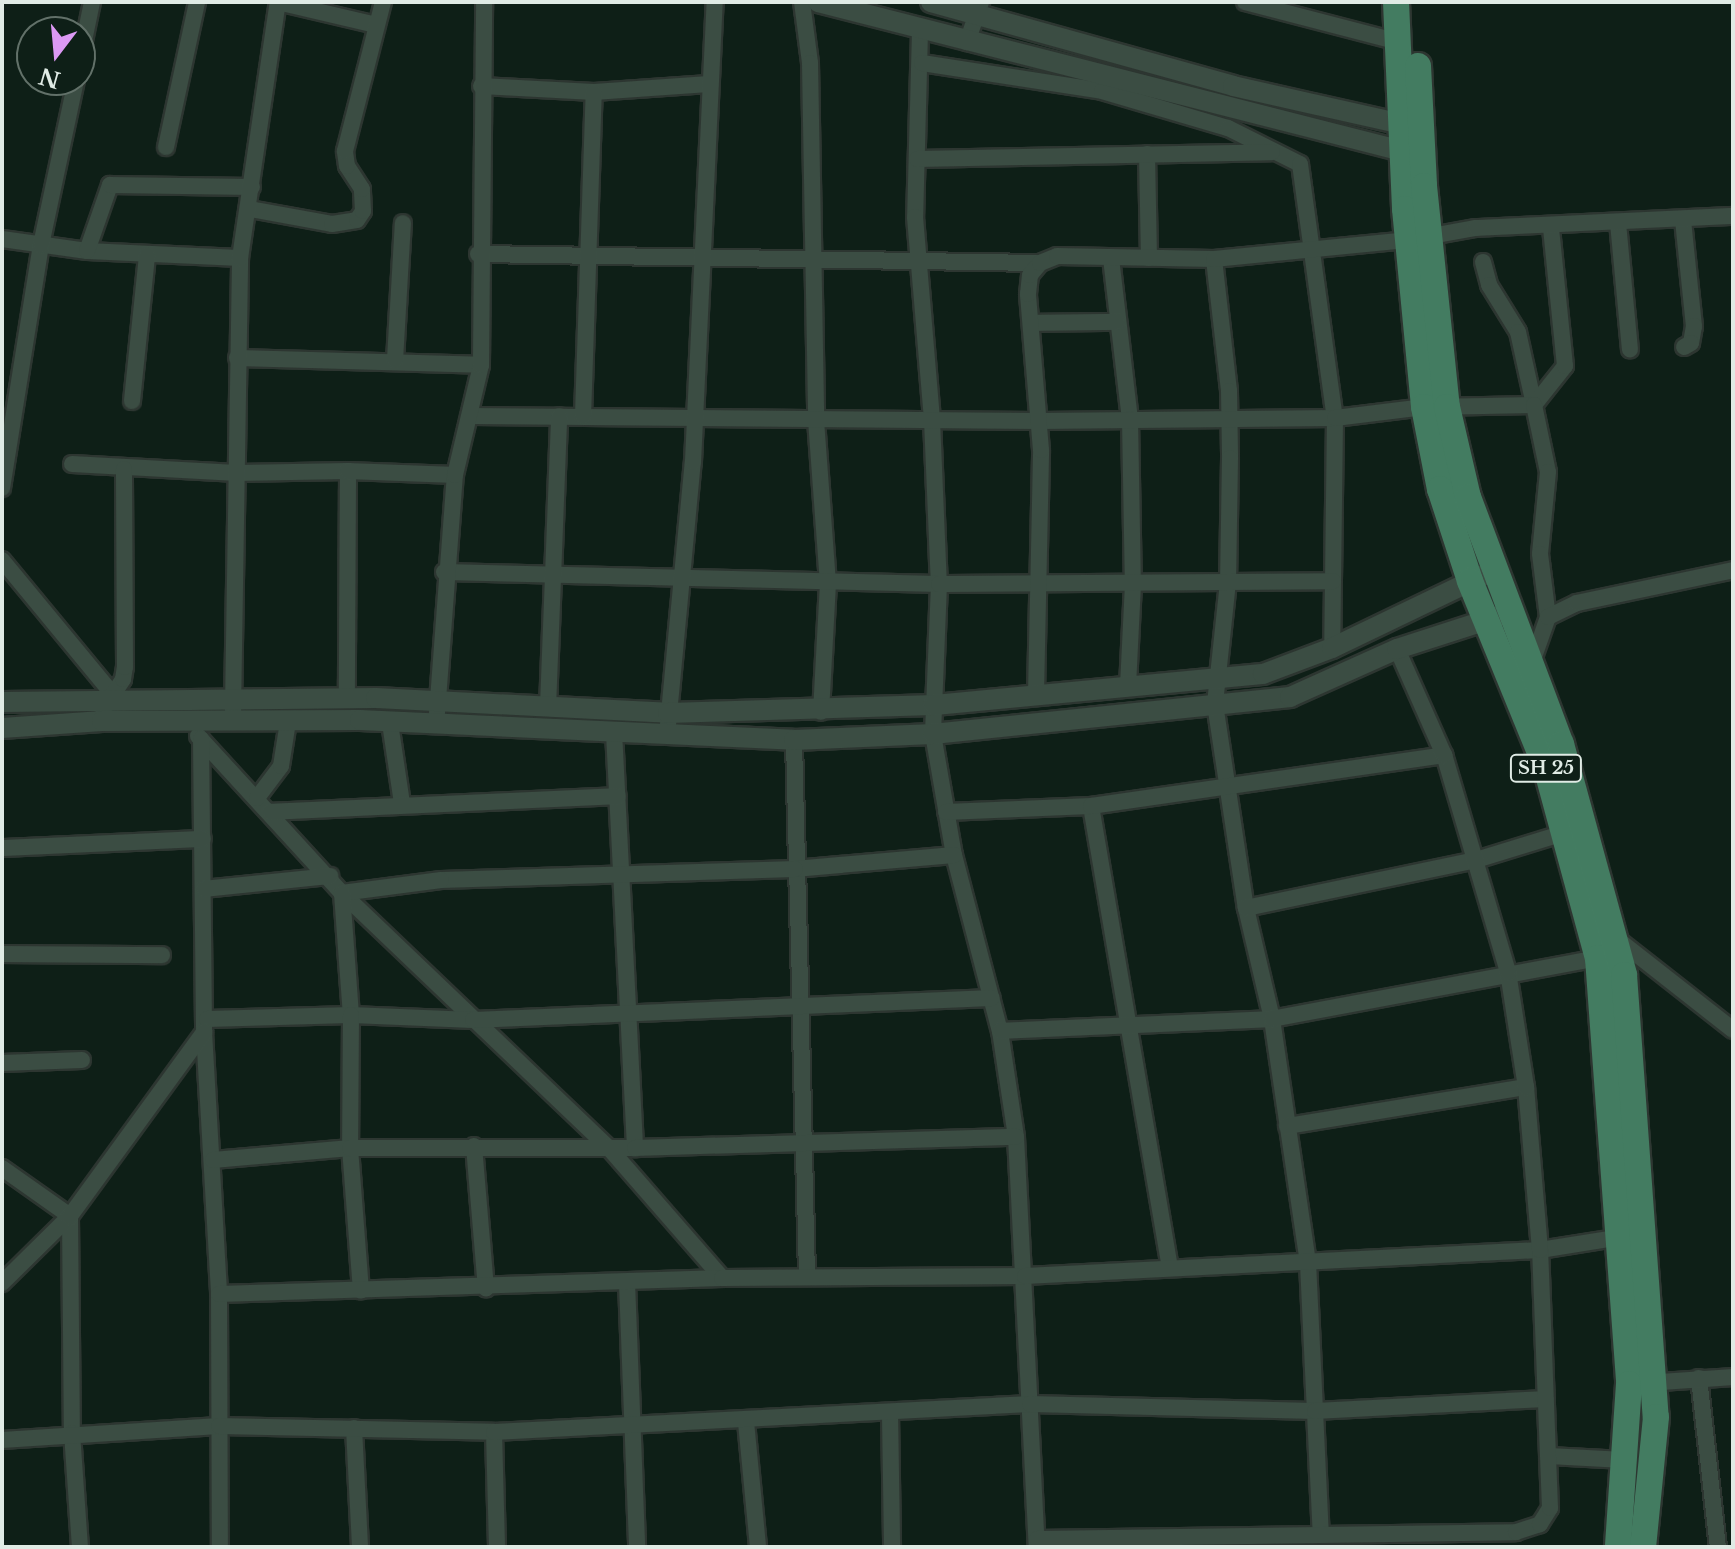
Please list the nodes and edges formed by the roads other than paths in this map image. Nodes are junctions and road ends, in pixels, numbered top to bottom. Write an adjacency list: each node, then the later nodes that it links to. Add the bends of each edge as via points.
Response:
1 (197, 2): 23 (street)
2 (278, 2): 13 (street); 28 (street)
3 (383, 2): 13 (street)
4 (484, 2): 19 (street)
5 (715, 2): 18 (street)
6 (802, 2): 49 (street, via 810,63)
7 (818, 2): 14 (street)
8 (931, 2): 12 (street)
9 (1245, 2): 16 (street)
10 (1396, 2): 16 (main road, SH 25)
11 (1414, 2): 22 (main road)
12 (980, 7): 15 (street); 22 (street, via 1233,86)
13 (376, 25): 29 (street, via 345,151 347,166 362,189 363,211 357,220 332,224)
14 (920, 31): 15 (street); 17 (street)
15 (967, 42): 26 (street)
16 (1399, 42): 22 (main road, SH 25)
17 (922, 63): 24 (street, via 1102,91 1228,128); 27 (street)
18 (709, 84): 20 (street); 47 (street)
19 (481, 86): 20 (street); 40 (street)
20 (594, 92): 42 (street)
21 (73, 96): 37 (street)
22 (1412, 126): 26 (main road, SH 25)
23 (166, 147)
24 (1273, 152): 25 (street); 38 (street, via 1300,164 1305,172)
25 (1147, 154): 27 (street); 46 (street)
26 (1413, 154): 35 (main road, SH 25)
27 (917, 159): 44 (street)
28 (252, 187): 29 (street); 39 (street, via 110,185)
29 (250, 209): 43 (street)
30 (1733, 216): 31 (street)
31 (1683, 220): 33 (street); 54 (street, via 1694,326 1691,343)
32 (403, 223): 57 (street)
33 (1618, 223): 34 (street); 55 (street)
34 (1551, 227): 35 (street, via 1476,228); 60 (street, via 1565,366)
35 (1420, 238): 38 (street); 61 (main road, SH 25)
36 (2, 239): 37 (street)
37 (41, 245): 39 (street); 77 (street)
38 (1315, 250): 48 (street); 66 (street)
39 (87, 251): 41 (street)
40 (478, 254): 42 (street); 58 (street)
41 (147, 255): 43 (street); 59 (street)
42 (587, 257): 47 (street); 64 (street)
43 (240, 258): 56 (street)
44 (918, 258): 49 (street); 51 (street); 70 (street)
45 (1111, 258): 46 (street); 51 (street, via 1057,256); 52 (street)
46 (1149, 258): 48 (street)
47 (702, 259): 49 (street); 67 (street)
48 (1214, 259): 65 (street)
49 (816, 261): 69 (street)
50 (1483, 262): 60 (street, via 1489,285 1518,332)
51 (1040, 263): 53 (street, via 1030,275)
52 (1117, 322): 53 (street); 68 (street)
53 (1031, 323): 71 (street)
54 (1684, 347)
55 (1630, 349)
56 (237, 358): 57 (street); 75 (street)
57 (395, 360): 58 (street)
58 (481, 365): 62 (street)
59 (132, 401)
60 (1534, 405): 61 (street); 92 (street, via 1548,472 1540,554)
61 (1436, 407): 66 (street); 79 (main road); 85 (main road, SH 25, via 1447,520)
62 (472, 416): 63 (street); 76 (street)
63 (559, 416): 64 (street); 82 (street)
64 (583, 416): 67 (street)
65 (1229, 417): 66 (street); 68 (street); 86 (street)
66 (1335, 418): 84 (street)
67 (695, 419): 69 (street); 83 (street)
68 (1130, 419): 71 (street); 90 (street)
69 (816, 420): 70 (street); 87 (street)
70 (932, 420): 71 (street); 88 (street)
71 (1039, 421): 89 (street)
72 (72, 464): 73 (street)
73 (124, 469): 75 (street); 99 (street, via 125,667 123,679)
74 (348, 471): 75 (street); 76 (street); 100 (street)
75 (237, 473): 107 (street)
76 (455, 475): 81 (street)
77 (2, 488)
78 (2, 560): 99 (street)
79 (1494, 570): 85 (street); 91 (main road)
80 (1733, 570): 92 (street, via 1577,603)
81 (444, 572): 82 (street); 102 (street)
82 (556, 574): 83 (street); 106 (street)
83 (679, 580): 87 (street); 109 (street)
84 (1333, 581): 86 (street); 93 (street)
85 (1470, 581): 91 (main road, SH 25); 93 (street)
86 (1228, 582): 90 (street); 96 (street)
87 (828, 583): 88 (street); 108 (street)
88 (939, 584): 89 (street); 105 (street)
89 (1037, 584): 90 (street); 98 (street)
90 (1133, 584): 97 (street)
91 (1499, 616): 94 (street); 95 (main road, SH 25)
92 (1548, 617): 95 (street)
93 (1332, 648): 96 (street, via 1282,670)
94 (1397, 649): 104 (street, via 1290,697); 121 (street)
95 (1522, 671): 129 (main road, SH 25); 140 (main road, via 1561,744)
96 (1220, 677): 97 (street); 104 (street)
97 (1128, 685): 98 (street)
98 (1036, 694): 105 (street)
99 (109, 696): 101 (street); 103 (street); 111 (street)
100 (347, 698): 102 (street); 107 (street)
101 (169, 700): 107 (street); 110 (street)
102 (437, 700): 106 (street); 114 (street)
103 (2, 702)
104 (1215, 704): 117 (street); 122 (street)
105 (934, 705): 108 (street); 117 (street)
106 (548, 707): 109 (street)
107 (233, 710): 110 (street); 112 (street)
108 (821, 712): 109 (street)
109 (668, 713): 118 (street)
110 (185, 720): 111 (street); 119 (street)
111 (97, 721): 115 (street)
112 (288, 722): 113 (street); 124 (street, via 281,766)
113 (390, 723): 114 (street); 125 (street)
114 (437, 726): 116 (street)
115 (2, 728)
116 (614, 732): 118 (street); 123 (street)
117 (933, 734): 120 (street); 128 (street)
118 (667, 735): 120 (street)
119 (201, 739): 124 (street); 130 (street)
120 (794, 740): 134 (street)
121 (1444, 755): 122 (street); 133 (street)
122 (1226, 789): 126 (street); 139 (street)
123 (618, 796): 125 (street); 135 (street)
124 (257, 798): 127 (street)
125 (402, 803): 127 (street)
126 (1091, 806): 128 (street); 151 (street)
127 (270, 812): 136 (street)
128 (946, 812): 132 (street)
129 (1564, 833): 133 (street); 140 (main road, SH 25)
130 (203, 839): 131 (street); 137 (street)
131 (2, 848)
132 (954, 855): 134 (street); 144 (street)
133 (1476, 860): 139 (street); 143 (street)
134 (795, 869): 135 (street); 145 (street)
135 (618, 873): 138 (street, via 441,880); 146 (street)
136 (330, 876): 137 (street); 138 (street)
137 (204, 889): 150 (street)
138 (342, 893): 147 (street); 149 (street)
139 (1246, 908): 148 (street)
140 (1612, 951): 143 (street); 152 (street); 167 (main road, SH 25)
141 (2, 954): 142 (street)
142 (162, 955)
143 (1508, 972): 148 (street); 156 (street)
144 (992, 998): 145 (street); 153 (street)
145 (803, 1007): 146 (street); 159 (street)
146 (627, 1014): 149 (street); 163 (street)
147 (351, 1015): 149 (street); 150 (street); 161 (street)
148 (1272, 1019): 151 (street); 157 (street)
149 (473, 1020): 162 (street)
150 (205, 1026): 164 (street); 166 (street)
151 (1128, 1028): 153 (street); 170 (street)
152 (1733, 1030)
153 (1000, 1031): 158 (street)
154 (82, 1060): 155 (street)
155 (2, 1063)
156 (1526, 1087): 157 (street); 168 (street)
157 (1287, 1126): 169 (street)
158 (1016, 1137): 159 (street); 172 (street)
159 (805, 1141): 163 (street); 171 (street)
160 (474, 1146): 161 (street); 162 (street); 176 (street)
161 (350, 1148): 164 (street); 177 (street)
162 (609, 1148): 163 (street); 173 (street)
163 (635, 1148)
164 (213, 1160): 178 (street)
165 (2, 1168): 166 (street)
166 (70, 1216): 174 (street); 191 (street)
167 (1632, 1235): 168 (street); 181 (main road, SH 25)
168 (1540, 1250): 169 (street); 182 (street)
169 (1308, 1263): 170 (street); 184 (street)
170 (1170, 1266): 172 (street)
171 (807, 1276): 172 (street); 173 (street)
172 (1025, 1276): 183 (street)
173 (722, 1278): 175 (street)
174 (2, 1283)
175 (627, 1283): 176 (street); 188 (street)
176 (486, 1288): 177 (street)
177 (361, 1291): 178 (street)
178 (219, 1294): 187 (street)
179 (1733, 1377): 180 (street)
180 (1699, 1378): 181 (street); 207 (street)
181 (1642, 1384): 194 (main road, SH 25); 206 (main road, via 1656,1417)
182 (1546, 1399): 184 (street); 193 (street)
183 (1030, 1404): 184 (street); 185 (street); 197 (street)
184 (1315, 1411): 195 (street)
185 (890, 1413): 186 (street); 204 (street)
186 (746, 1422): 188 (street); 203 (street)
187 (219, 1426): 189 (street); 191 (street); 199 (street)
188 (636, 1426): 190 (street); 202 (street)
189 (354, 1428): 190 (street); 200 (street)
190 (494, 1432): 201 (street)
191 (72, 1433): 192 (street); 198 (street)
192 (2, 1440)
193 (1548, 1456): 194 (street); 195 (street, via 1550,1508 1540,1524)
194 (1625, 1460): 205 (main road, SH 25)
195 (1321, 1534): 196 (street)
196 (1246, 1541): 197 (street)
197 (1037, 1543)
198 (80, 1547)
199 (220, 1547)
200 (360, 1547)
201 (497, 1547)
202 (637, 1547)
203 (758, 1547)
204 (892, 1547)
205 (1618, 1547)
206 (1643, 1547)
207 (1718, 1547)

